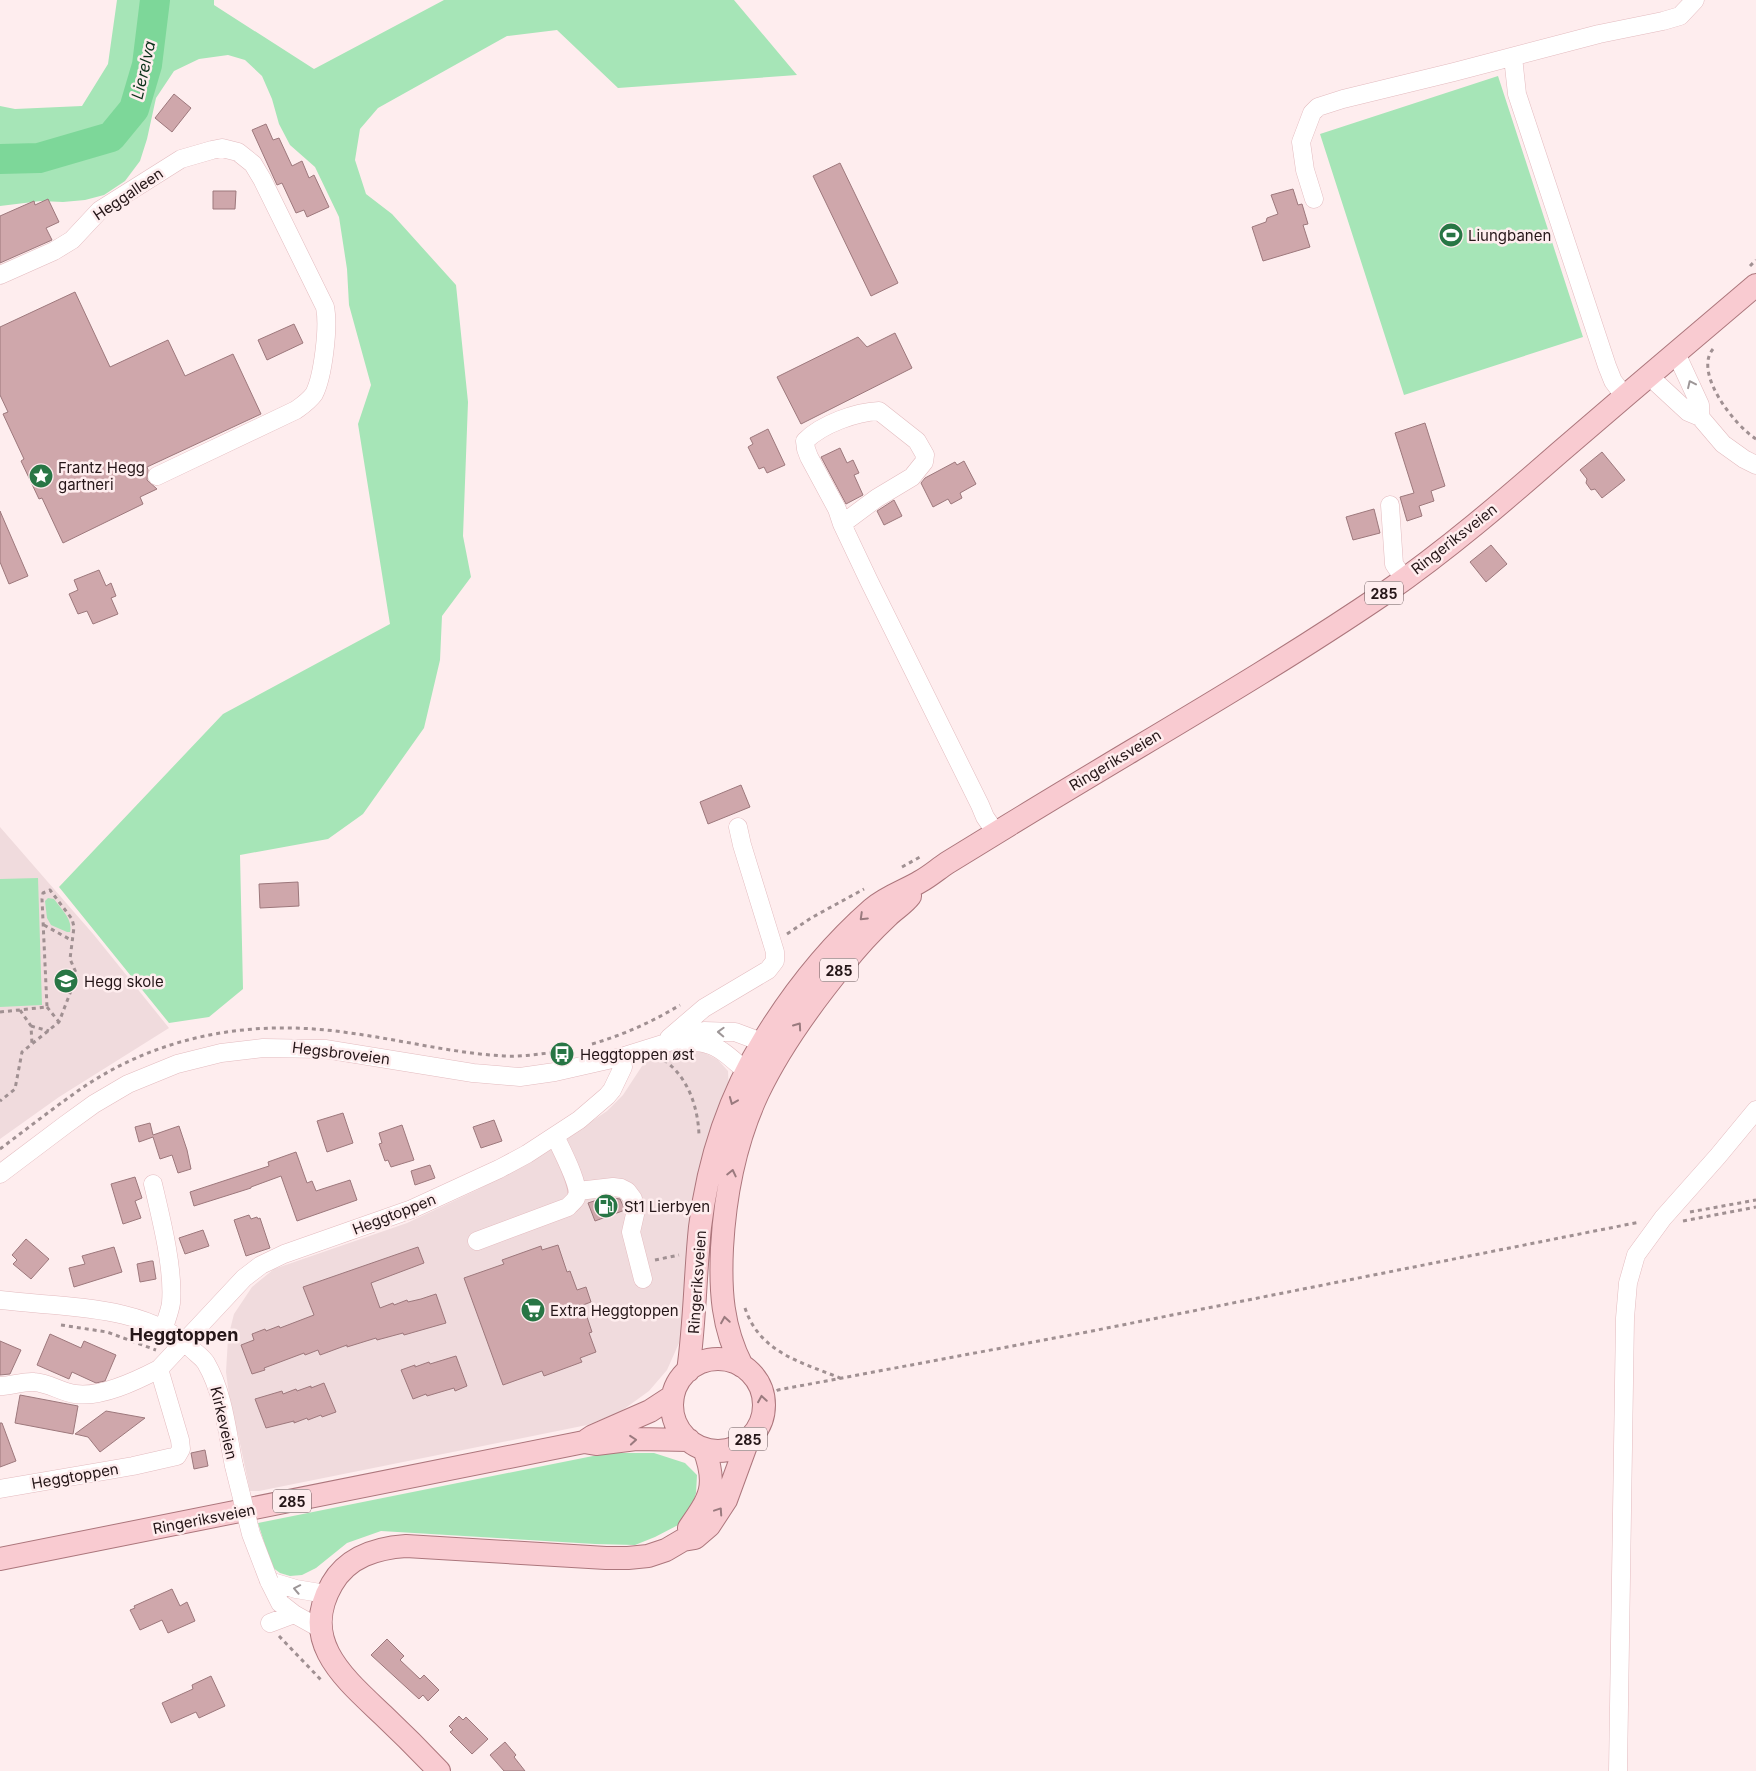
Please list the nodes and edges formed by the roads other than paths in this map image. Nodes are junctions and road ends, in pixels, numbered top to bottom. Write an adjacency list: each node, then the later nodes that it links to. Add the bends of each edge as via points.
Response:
1 (1696, 0): 2 (street, via 1680,16)
2 (1513, 57): 3 (street, via 1318,107 1312,113 1302,142 1305,170); 8 (street, via 1517,94 1594,328 1613,381)
3 (1314, 200)
4 (0, 275): 11 (street, Heggalleen, via 72,240 100,210 181,159 222,148 238,152 253,164 325,307 326,336 318,384 306,404 296,410)
5 (1752, 276): 6 (main road, Ringeriksveien / 285)
6 (1676, 353): 7 (main road, Ringeriksveien / 285); 9 (street, one-way to 6, via 1700,405)
7 (1649, 376): 8 (main road, Ringeriksveien / 285); 9 (street, via 1688,412)
8 (1625, 397): 14 (main road, Ringeriksveien / 285)
9 (1700, 417): 10 (street, via 1723,444)
10 (1756, 465)
11 (157, 476)
12 (1390, 505): 14 (street, via 1394,564)
13 (842, 524): 13 (street, via 809,457 805,441 848,417 879,411 917,441 925,454 924,462 912,477); 16 (street, via 985,817)
14 (1404, 579): 16 (main road, Ringeriksveien / 285, via 1314,640)
15 (738, 827): 19 (street, via 775,961 768,970 704,1008)
16 (996, 833): 17 (main road, Ringeriksveien / 285)
17 (919, 883): 18 (main road, Ringeriksveien / 285, one-way to 18, via 876,905 858,922 799,989); 21 (main road, Ringeriksveien / 285, one-way to 17, via 844,963 907,900)
18 (762, 1042): 19 (street, Hegsbroveien, one-way to 19, via 735,1032 704,1031 688,1035); 21 (street); 22 (main road, Ringeriksveien / 285)
19 (668, 1047): 20 (street, Hegsbroveien); 22 (street, Hegsbroveien, via 687,1042 709,1044 723,1051)
20 (621, 1057): 24 (street, Heggtoppen, via 623,1067 607,1096); 25 (street, Hegsbroveien, via 520,1077 473,1073 325,1049 263,1048 221,1053 177,1064 128,1084 64,1125)
21 (772, 1067): 22 (street); 33 (main road, Ringeriksveien / 285, one-way to 21, via 730,1342 724,1318 721,1285 724,1221 728,1187 740,1140)
22 (746, 1071): 35 (main road, Ringeriksveien / 285, one-way to 35, via 724,1122 691,1250 694,1320)
23 (1756, 1110): 50 (street, via 1661,1221 1636,1255 1628,1283)
24 (555, 1136): 27 (street); 32 (street, Heggtoppen, via 499,1170 412,1209 261,1265 244,1278)
25 (0, 1174)
26 (153, 1184): 31 (street, via 171,1286 171,1304)
27 (578, 1191): 28 (street, via 577,1198 568,1207); 29 (street, via 613,1187 627,1191 636,1210 631,1232)
28 (477, 1241)
29 (641, 1271)
30 (0, 1300): 31 (street, Kirkeveien, via 110,1312)
31 (164, 1328): 32 (street, Kirkeveien)
32 (185, 1342): 34 (street, Heggtoppen); 44 (street, Kirkeveien, bridge, via 205,1361 214,1379 251,1534)
33 (742, 1366): 35 (main road, via 731,1361 714,1360); 38 (main road, 285, one-way to 33, via 761,1421 764,1398 754,1377)
34 (159, 1369): 36 (street, Heggtoppen, via 111,1391 94,1394 74,1394 34,1382); 41 (street, Heggtoppen, via 180,1440 181,1449 176,1456)
35 (688, 1371): 37 (main road, 285, via 677,1384)
36 (0, 1386)
37 (674, 1396): 39 (main road, Ringeriksveien / 285); 40 (main road, via 672,1411 676,1422 681,1432)
38 (748, 1440): 40 (main road, 285, via 727,1450 716,1451); 42 (main road, one-way to 38, via 695,1538 722,1508)
39 (584, 1442): 40 (main road, Ringeriksveien / 285, one-way to 40, via 596,1444 636,1439); 43 (main road, Ringeriksveien / 285)
40 (697, 1445): 42 (main road, via 709,1462 712,1479 706,1503)
41 (0, 1489)
42 (683, 1540): 45 (main road, via 657,1553 628,1558 432,1546 384,1548 349,1564)
43 (0, 1559)
44 (269, 1581): 45 (street, one-way to 44); 46 (street, Kirkeveien, via 280,1603)
45 (326, 1594): 48 (main road)
46 (294, 1614): 47 (street); 48 (street, Kirkeveien)
47 (270, 1623)
48 (321, 1629): 49 (main road, via 328,1655 340,1672)
49 (439, 1771)
50 (1618, 1771)

